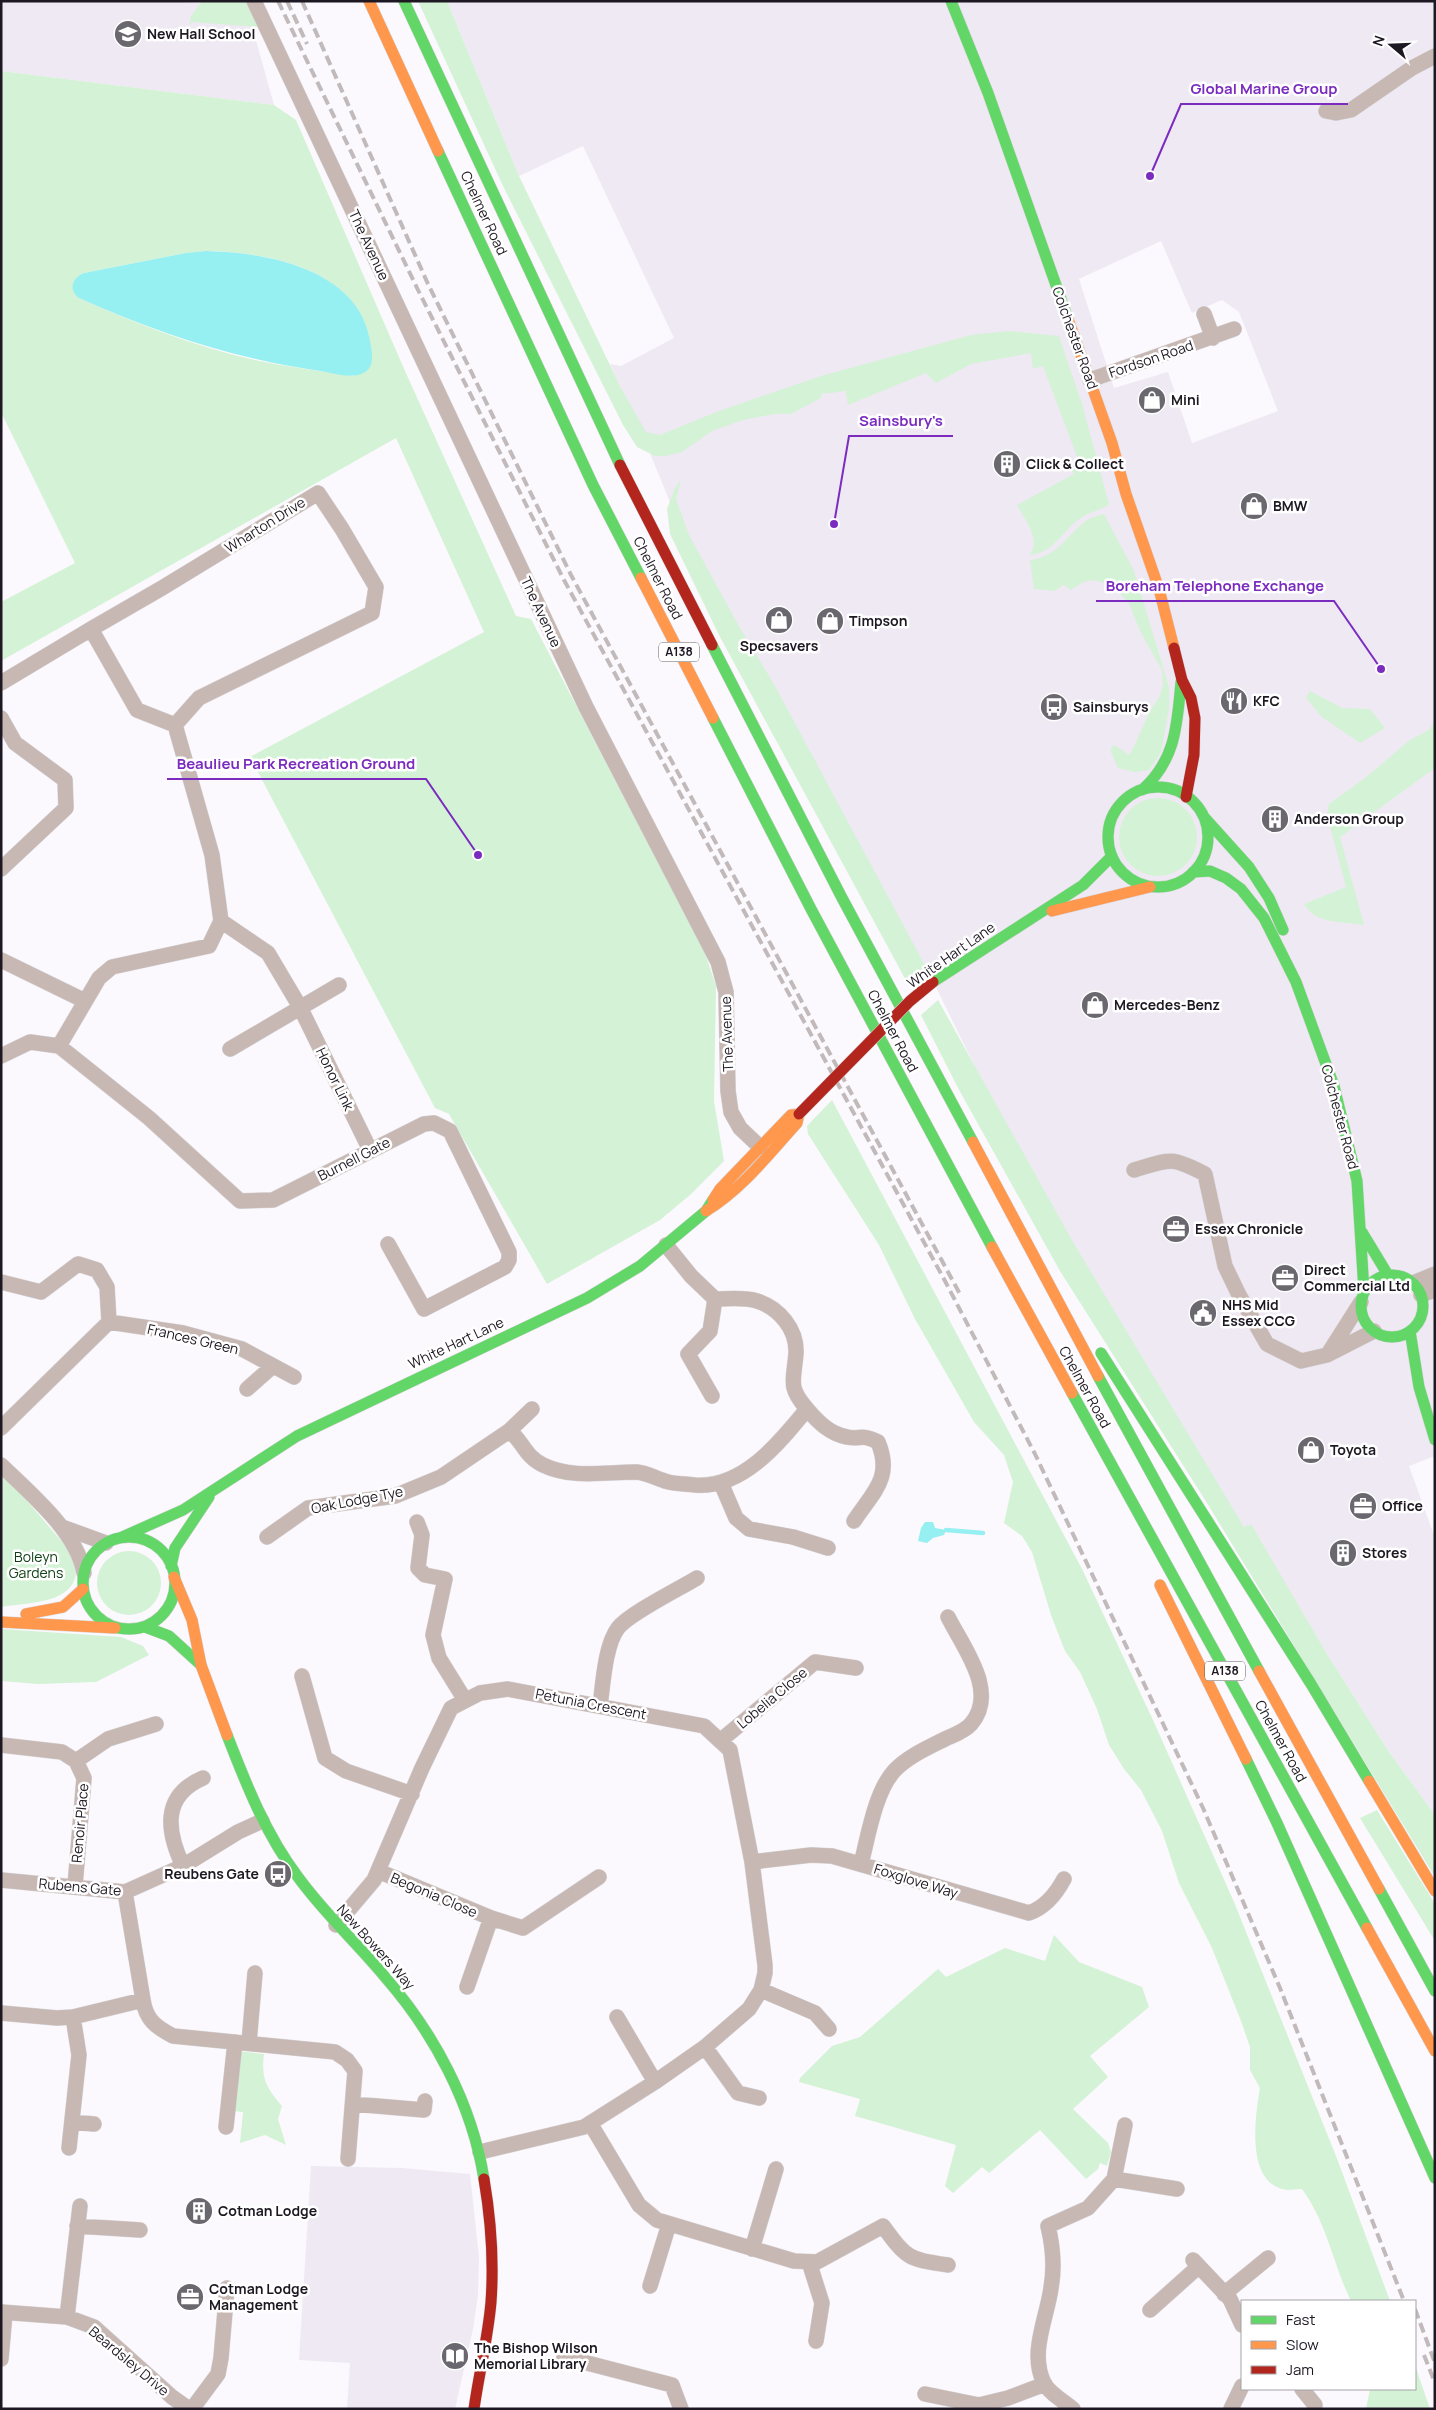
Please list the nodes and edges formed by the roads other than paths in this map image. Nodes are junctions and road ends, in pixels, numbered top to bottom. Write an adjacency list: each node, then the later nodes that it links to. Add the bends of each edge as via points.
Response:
1 (254, 1): 34 (street, The Avenue, via 586,707 718,962 726,992 731,1112 740,1128)
2 (370, 1): 46 (main road, Chelmer Road / A138, via 594,486 811,909)
3 (404, 1): 41 (main road, Chelmer Road / A138, via 624,474 840,896)
4 (950, 1): 10 (main road, Colchester Road, via 988,93)
5 (1435, 56): 6 (street, via 1351,110)
6 (1326, 111)
7 (1204, 314): 9 (street)
8 (1234, 329): 9 (street, Fordson Road)
9 (1213, 338): 10 (street, Fordson Road)
10 (1090, 380): 12 (main road, Colchester Road, via 1159,589)
11 (91, 629): 13 (street); 15 (street, via 137,710); 15 (street, Wharton Drive, via 318,493 376,587 372,613 199,698)
12 (1182, 680): 16 (main road, Colchester Road, via 1170,753 1160,775); 17 (main road, Colchester Road, via 1191,698 1195,718 1194,755)
13 (1, 682)
14 (1, 718): 20 (street, via 15,742 65,780 66,808)
15 (175, 725): 24 (street, via 212,855)
16 (1142, 790): 17 (main road, via 1164,788); 19 (main road, via 1126,799 1111,820 1108,836)
17 (1186, 797): 18 (main road)
18 (1202, 815): 21 (main road, via 1207,844); 26 (main road, Colchester Road, via 1245,861 1269,898 1290,944)
19 (1112, 856): 22 (main road, via 1128,877); 23 (main road, White Hart Lane, via 1083,885)
20 (1, 869)
21 (1194, 872): 22 (main road, via 1172,885); 26 (main road, Colchester Road, via 1210,871 1241,888 1264,918)
22 (1150, 886): 23 (main road, White Hart Lane)
23 (1042, 913): 33 (main road, White Hart Lane, bridge, via 933,982 910,1001)
24 (221, 921): 28 (street, via 210,946 112,967 99,978); 29 (street, Honor Link, via 268,953)
25 (1, 960): 28 (street)
26 (1296, 982): 38 (main road, Colchester Road, via 1334,1086 1357,1181)
27 (339, 985): 29 (street)
28 (85, 1001): 30 (street)
29 (300, 1007): 31 (street); 35 (street, Honor Link)
30 (59, 1046): 32 (street, via 30,1042); 35 (street, Burnell Gate, via 150,1118 240,1201 273,1200)
31 (230, 1049)
32 (1, 1056)
33 (799, 1114): 34 (main road, White Hart Lane, via 791,1115); 37 (main road, White Hart Lane, via 797,1123 758,1165 718,1205)
34 (760, 1147): 37 (main road, White Hart Lane, via 720,1189)
35 (370, 1150): 39 (street, Burnell Gate, via 424,1124 434,1122 450,1132 509,1252 509,1260 505,1267 424,1309)
36 (1134, 1170): 52 (street, via 1168,1160 1180,1161 1205,1174 1224,1266 1267,1344 1301,1361)
37 (706, 1211): 40 (main road, White Hart Lane)
38 (1359, 1227): 43 (main road, Colchester Road); 47 (main road, Colchester Road)
39 (388, 1244)
40 (666, 1245): 48 (street); 66 (main road, White Hart Lane, via 640,1266 587,1298 297,1436)
41 (1029, 1249): 104 (main road, A138, via 1107,1362 1250,1588); 111 (main road, Chelmer Road / A138)
42 (1435, 1274): 45 (street)
43 (1388, 1275): 45 (main road, via 1399,1275); 47 (main road, via 1371,1283)
44 (1, 1282): 49 (street, via 40,1292 78,1264 97,1270 107,1287)
45 (1423, 1289): 51 (main road, via 1419,1321)
46 (1015, 1290): 67 (main road); 119 (main road, Chelmer Road / A138)
47 (1363, 1296): 50 (main road, via 1363,1317); 52 (street)
48 (715, 1299): 58 (street, via 710,1331 688,1354); 60 (street, via 756,1300 776,1310 792,1329 796,1352 792,1374 796,1396)
49 (109, 1322): 54 (street, Frances Green, via 192,1336 242,1349); 61 (street)
50 (1374, 1331): 51 (main road, via 1391,1341); 52 (street)
51 (1410, 1331): 56 (main road)
52 (1328, 1355)
53 (1404, 1362): 56 (main road)
54 (273, 1366): 55 (street, Frances Green); 57 (street)
55 (294, 1377)
56 (1419, 1387): 63 (main road)
57 (247, 1389)
58 (712, 1396)
59 (532, 1409): 62 (street, Oak Lodge Tye)
60 (807, 1410): 65 (street, via 765,1454 743,1472); 68 (street, via 833,1434 849,1438 864,1436 878,1442 885,1459 882,1478)
61 (1, 1428)
62 (508, 1431): 65 (street, via 514,1434 525,1452 542,1464 567,1473 644,1472 667,1482); 71 (street, Oak Lodge Tye, via 441,1477 395,1496 308,1508)
63 (1435, 1440)
64 (1, 1465): 70 (street)
65 (721, 1483): 73 (street, via 736,1518 749,1529 793,1537)
66 (212, 1493): 72 (main road, White Hart Lane, via 183,1510); 74 (main road, White Hart Lane, via 175,1548)
67 (1124, 1512)
68 (854, 1521)
69 (417, 1522): 87 (street, via 422,1535 418,1568 424,1575 445,1579 433,1635 438,1658)
70 (62, 1527): 72 (street); 75 (street, via 79,1555)
71 (267, 1537)
72 (113, 1540): 74 (main road, via 137,1538 152,1544 164,1554); 75 (main road, via 92,1555)
73 (828, 1548)
74 (173, 1572): 82 (main road, via 174,1594 169,1606 157,1620); 84 (main road, New Bowers Way, via 199,1642)
75 (84, 1573): 78 (main road)
76 (1155, 1574): 133 (main road, via 1277,1823)
77 (697, 1578): 88 (street, via 618,1628 609,1646)
78 (83, 1590): 80 (main road, via 63,1607 52,1611); 83 (main road, via 93,1613 108,1625)
79 (948, 1617): 97 (street, via 981,1684 980,1706 976,1717 963,1731 911,1757 892,1773 878,1800)
80 (1, 1618)
81 (1, 1622): 83 (main road)
82 (145, 1626): 83 (main road); 84 (main road, New Bowers Way, via 169,1636)
83 (120, 1629)
84 (201, 1665): 95 (main road, New Bowers Way)
85 (856, 1668): 90 (street, Lobelia Close, via 815,1662)
86 (302, 1676): 94 (street, via 324,1758 346,1771)
87 (465, 1700): 88 (street, Petunia Crescent, via 480,1692 508,1689); 94 (street, Petunia Crescent, via 451,1708)
88 (600, 1706): 90 (street, Petunia Crescent, via 704,1726)
89 (156, 1724): 92 (street, via 108,1739)
90 (720, 1741): 96 (street, Petunia Crescent, via 730,1750)
91 (1, 1745): 92 (street, via 62,1752)
92 (76, 1761): 103 (street, Renoir Place, via 84,1778)
93 (203, 1778): 98 (street, via 188,1784 174,1803 169,1828)
94 (412, 1794): 99 (street, Petunia Crescent)
95 (262, 1821): 98 (street, Rubens Gate); 107 (main road, New Bowers Way, via 287,1863)
96 (752, 1862): 97 (street, Foxglove Way, via 811,1854); 110 (street, Petunia Crescent, via 765,1965)
97 (860, 1864): 101 (street, Foxglove Way, via 1029,1913 1042,1906)
98 (183, 1866): 105 (street, Rubens Gate)
99 (378, 1872): 106 (street, Begonia Close); 107 (street, Petunia Crescent)
100 (599, 1876): 106 (street, Begonia Close, via 523,1928)
101 (1064, 1879)
102 (1, 1880): 103 (street, Rubens Gate)
103 (75, 1886): 105 (street, Rubens Gate)
104 (1435, 1891)
105 (126, 1892): 112 (street)
106 (491, 1918): 109 (street, Begonia Close)
107 (336, 1925): 130 (main road, New Bowers Way, via 377,1966 417,2017 450,2074 468,2113)
108 (255, 1973): 117 (street)
109 (467, 1987)
110 (761, 1990): 116 (street, via 814,2013); 118 (street, Petunia Crescent, via 742,2017)
111 (1435, 1991)
112 (142, 2000): 114 (street); 117 (street, via 145,2014 156,2028 173,2036)
113 (1, 2012): 114 (street)
114 (73, 2017): 124 (street, via 79,2056)
115 (617, 2017): 120 (street)
116 (829, 2029)
117 (242, 2042): 123 (street, via 335,2052 355,2070); 128 (street)
118 (704, 2046): 120 (street, Petunia Crescent); 121 (street, via 738,2093)
119 (1435, 2051)
120 (655, 2082): 126 (street, Petunia Crescent)
121 (759, 2098)
122 (425, 2101): 123 (street, via 424,2110)
123 (353, 2104): 131 (street)
124 (72, 2122): 125 (street); 129 (street)
125 (94, 2124)
126 (590, 2124): 130 (street, Petunia Crescent); 137 (street, via 639,2205 657,2220)
127 (1125, 2125): 134 (street)
128 (226, 2127)
129 (69, 2148)
130 (480, 2152): 161 (main road, New Bowers Way, via 490,2209 493,2252 488,2326)
131 (348, 2158)
132 (776, 2170): 140 (street)
133 (1435, 2178)
134 (1114, 2179): 135 (street); 154 (street, via 1088,2208 1048,2226 1054,2253 1052,2287 1039,2342 1038,2364)
135 (1176, 2189)
136 (80, 2206): 138 (street)
137 (669, 2224): 140 (street); 144 (street)
138 (77, 2226): 139 (street); 149 (street)
139 (140, 2230)
140 (752, 2249): 142 (street)
141 (1268, 2258): 146 (street)
142 (809, 2262): 143 (street, via 817,2262 883,2226 898,2247 913,2259); 151 (street, via 822,2303)
143 (948, 2265)
144 (650, 2286)
145 (228, 2288): 160 (street, via 218,2374)
146 (1224, 2294): 147 (street, via 1196,2264); 150 (street, via 1230,2299)
147 (1150, 2310)
148 (3, 2313): 149 (street, Beardsley Drive); 153 (street, Beardsley Drive)
149 (67, 2317): 160 (street, Beardsley Drive, via 94,2327 172,2397)
150 (1241, 2323)
151 (816, 2341)
152 (564, 2357): 162 (street, via 672,2385)
153 (1, 2358)
154 (1045, 2384): 158 (street, via 979,2405); 163 (street)
155 (1241, 2388): 164 (street)
156 (1303, 2390): 159 (street)
157 (925, 2394): 158 (street)
158 (950, 2404)
159 (1315, 2406)
160 (191, 2409)
161 (474, 2409)
162 (681, 2409)
163 (1073, 2409)
164 (1231, 2409)

